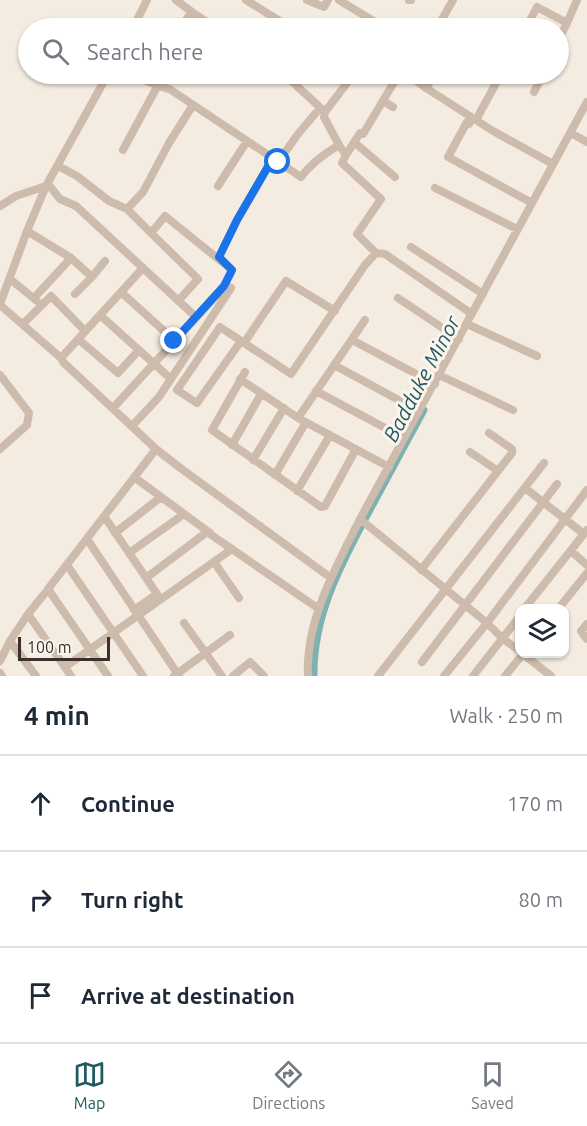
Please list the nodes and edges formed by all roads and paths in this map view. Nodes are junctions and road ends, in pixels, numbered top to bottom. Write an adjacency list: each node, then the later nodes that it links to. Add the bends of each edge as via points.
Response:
1 (147, 0): 10 (street)
2 (176, 0): 9 (street)
3 (246, 0): 13 (street)
4 (307, 0): 5 (street, via 324,7)
5 (328, 0)
6 (339, 0): 14 (street)
7 (453, 0): 15 (street)
8 (577, 0): 18 (street)
9 (192, 12): 11 (street); 12 (street)
10 (138, 18)
11 (188, 18)
12 (201, 18)
13 (275, 18)
14 (369, 18)
15 (443, 18)
16 (531, 18): 17 (street, via 537,7)
17 (558, 18)
18 (569, 18)
19 (103, 84): 45 (street)
20 (156, 84): 32 (street); 41 (street)
21 (298, 84): 34 (street)
22 (344, 84): 34 (street)
23 (397, 84): 30 (street)
24 (420, 84): 28 (street)
25 (429, 84): 28 (street)
26 (495, 84): 35 (street)
27 (538, 84): 29 (street)
28 (426, 88): 35 (street)
29 (534, 92)
30 (383, 100): 33 (street); 38 (street)
31 (587, 102): 36 (street)
32 (193, 105): 37 (street); 52 (street, via 142,192)
33 (393, 107)
34 (322, 110): 40 (street); 43 (street)
35 (474, 119): 44 (street); 50 (street, via 467,122 448,157)
36 (571, 133): 39 (street); 44 (street)
37 (248, 141): 43 (street); 48 (street)
38 (354, 142): 42 (street); 46 (street)
39 (587, 142)
40 (339, 145): 42 (street); 43 (street, via 321,156 301,177)
41 (123, 150)
42 (346, 155): 57 (street, via 342,163 381,199 357,234)
43 (275, 160): 58 (street)
44 (554, 164): 50 (street)
45 (58, 166): 47 (street); 52 (street)
46 (395, 177)
47 (47, 185): 51 (street); 54 (street); 61 (street, via 60,199 76,206)
48 (218, 186)
49 (435, 188): 53 (street)
50 (532, 202): 53 (street)
51 (0, 206)
52 (127, 209): 55 (street)
53 (518, 230): 67 (street)
54 (27, 231): 59 (street); 63 (street)
55 (151, 233): 58 (street, via 165,216); 70 (street, via 198,279)
56 (411, 247): 67 (street)
57 (376, 253): 73 (street); 75 (street, via 386,254)
58 (219, 257): 64 (street, via 232,270)
59 (71, 258): 62 (street); 68 (street)
60 (105, 261): 62 (street)
61 (142, 268): 65 (street); 70 (street)
62 (92, 277): 66 (street)
63 (10, 279): 68 (street); 71 (street)
64 (224, 286): 76 (street); 92 (street, via 231,288)
65 (121, 292): 74 (street); 84 (street)
66 (75, 294)
67 (483, 294): 75 (street)
68 (34, 298): 72 (street)
69 (398, 298): 82 (street)
70 (178, 301): 76 (street)
71 (0, 304): 78 (street)
72 (42, 305): 78 (street); 80 (street, via 51,296)
73 (335, 311): 85 (street, via 286,281); 85 (street, via 291,374)
74 (100, 315): 80 (street); 86 (street)
75 (472, 315): 79 (street)
76 (196, 317): 84 (street)
77 (365, 320): 83 (street)
78 (23, 324): 88 (street)
79 (470, 326): 82 (street); 87 (street)
80 (86, 331): 81 (street)
81 (78, 339): 86 (street, via 118,373); 88 (street)
82 (459, 339): 93 (street)
83 (352, 340): 90 (street); 93 (street)
84 (174, 341): 89 (street)
85 (243, 342): 85 (street, via 220,327 177,390 197,403)
86 (139, 350): 89 (street)
87 (537, 356)
88 (61, 358): 96 (street)
89 (154, 363): 92 (street); 96 (street)
90 (334, 365): 94 (street); 99 (street)
91 (0, 375): 107 (street, via 29,413 27,425)
92 (171, 379): 101 (street)
93 (440, 379): 98 (street); 99 (street)
94 (316, 391): 100 (street); 104 (street)
95 (261, 394): 97 (street); 105 (street); 105 (street, via 242,375 212,428)
96 (113, 408): 101 (street)
97 (284, 408): 100 (street); 110 (street)
98 (513, 410)
99 (419, 411): 104 (street)
100 (302, 420): 103 (street); 114 (street)
101 (132, 426): 106 (street)
102 (489, 433): 113 (street, via 513,451)
103 (330, 435): 108 (street); 119 (street)
104 (404, 438): 112 (street)
105 (232, 445): 110 (street)
106 (156, 448): 115 (street); 139 (street)
107 (0, 449)
108 (356, 449): 112 (street); 119 (street, via 325,506)
109 (470, 452): 113 (street)
110 (254, 460): 114 (street)
111 (544, 463): 117 (street)
112 (388, 466): 124 (street)
113 (498, 471): 136 (street)
114 (274, 475): 119 (street)
115 (134, 477): 120 (street); 123 (street)
116 (557, 484): 121 (street)
117 (525, 488): 121 (street); 141 (street)
118 (587, 490): 125 (street)
119 (297, 491)
120 (161, 497): 122 (street); 127 (street)
121 (543, 502): 125 (street); 145 (street)
122 (184, 514): 128 (street); 132 (street)
123 (104, 516): 127 (street); 129 (street)
124 (360, 519): 136 (street); 139 (street)
125 (564, 519): 126 (street); 151 (street)
126 (585, 532): 131 (street)
127 (115, 533): 132 (street)
128 (210, 533): 130 (street); 138 (street)
129 (87, 539): 134 (street); 147 (street)
130 (232, 549): 133 (street); 146 (street)
131 (571, 551): 135 (street); 143 (street)
132 (129, 553): 138 (street)
133 (214, 562): 142 (street); 147 (street)
134 (67, 565): 140 (street); 153 (street)
135 (587, 565)
136 (421, 570): 141 (street)
137 (587, 573): 144 (street)
138 (146, 578): 147 (street, via 157,594)
139 (331, 578): 146 (street)
140 (50, 587): 148 (street); 159 (street)
141 (445, 589): 145 (street); 175 (street)
142 (239, 598)
143 (529, 604)
144 (563, 604)
145 (466, 606): 151 (street); 164 (street)
146 (319, 609): 174 (street)
147 (136, 612): 153 (street); 166 (street)
148 (28, 614): 157 (street); 165 (street)
149 (515, 621): 155 (street)
150 (184, 623): 160 (street)
151 (486, 623): 155 (street); 176 (street)
152 (587, 624): 156 (street, via 581,631)
153 (113, 634): 159 (street); 170 (street)
154 (230, 635): 160 (street)
155 (502, 638): 158 (street); 177 (street)
156 (587, 639)
157 (10, 641): 163 (street); 167 (street)
158 (515, 648)
159 (91, 650): 165 (street); 169 (street)
160 (207, 652): 166 (street); 171 (street)
161 (518, 658): 178 (street)
162 (528, 658): 179 (street)
163 (0, 661)
164 (422, 662)
165 (65, 667): 168 (street)
166 (176, 675)
167 (36, 676)
168 (71, 676)
169 (108, 676)
170 (143, 676)
171 (222, 676)
172 (233, 676): 173 (street, via 250,662)
173 (264, 676)
174 (308, 676)
175 (378, 676)
176 (444, 676)
177 (473, 676)
178 (505, 676)
179 (549, 676)

